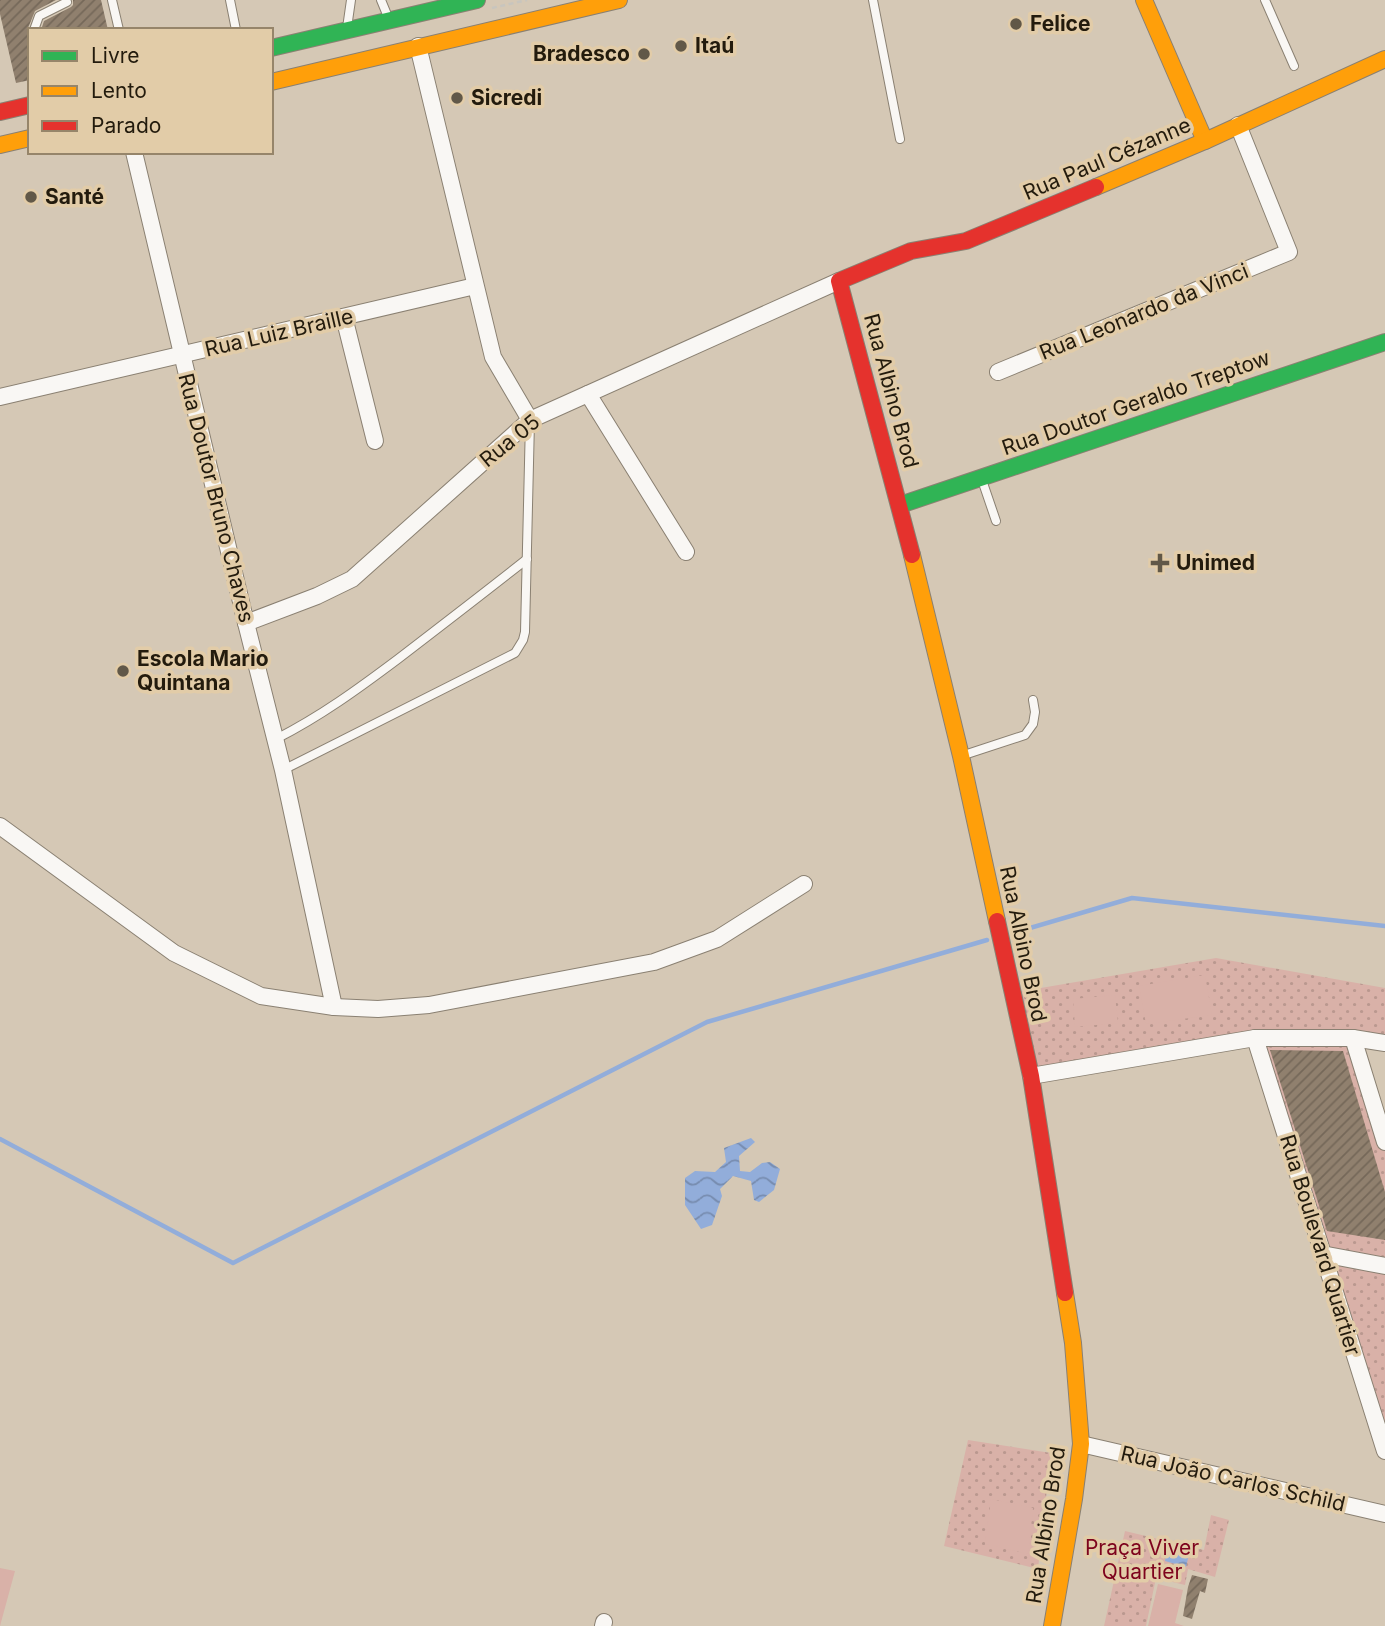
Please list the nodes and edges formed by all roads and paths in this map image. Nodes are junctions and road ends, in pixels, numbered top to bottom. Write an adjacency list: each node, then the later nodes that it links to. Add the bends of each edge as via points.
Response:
1 (66, 0): 12 (lane, via 39,16)
2 (112, 0): 13 (lane)
3 (230, 0): 14 (lane)
4 (351, 0): 15 (lane)
5 (381, 0): 11 (lane)
6 (477, 0): 11 (street)
7 (620, 0): 16 (street)
8 (873, 0): 25 (lane)
9 (1144, 0): 26 (street)
10 (1265, 0): 19 (lane)
11 (390, 20): 15 (street)
12 (35, 28)
13 (119, 28)
14 (236, 28)
15 (347, 30): 17 (street)
16 (418, 46): 20 (street); 30 (street)
17 (273, 48)
18 (1385, 59): 23 (street, Rua Paul Cézanne)
19 (1294, 66)
20 (273, 82)
21 (28, 106): 22 (street)
22 (0, 112)
23 (1238, 125): 26 (street, Rua Paul Cézanne); 34 (street, Rua Leonardo da Vinci, via 1289,252)
24 (28, 138): 27 (street)
25 (900, 139)
26 (1205, 141): 29 (street, Rua Paul Cézanne, via 966,241 911,251)
27 (0, 145)
28 (134, 154): 33 (street, Rua Doutor Bruno Chaves)
29 (839, 281): 35 (street, Rua 05); 40 (street, Rua Albino Brod)
30 (475, 286): 31 (street, Rua Luiz Braille); 37 (street, via 493,357)
31 (344, 317): 33 (street, Rua Luiz Braille); 38 (street)
32 (1385, 342): 39 (street, Rua Doutor Geraldo Treptow)
33 (182, 356): 36 (street, Rua Luiz Braille); 44 (street, Rua Doutor Bruno Chaves)
34 (998, 372)
35 (588, 394): 37 (street, Rua 05); 42 (street)
36 (0, 397)
37 (530, 420): 43 (lane); 44 (street, Rua 05, via 352,579)
38 (375, 441)
39 (981, 478): 40 (street, Rua Doutor Geraldo Treptow); 41 (lane)
40 (900, 505): 47 (street, Rua Albino Brod)
41 (996, 522)
42 (686, 552)
43 (527, 559): 46 (lane, via 358,689); 48 (lane, via 525,632 515,653)
44 (246, 623): 46 (street, Rua Doutor Bruno Chaves)
45 (1033, 700): 47 (lane, via 1033,724 1025,735)
46 (276, 739): 48 (street, Rua Doutor Bruno Chaves)
47 (961, 756): 55 (street, Rua Albino Brod)
48 (283, 770): 51 (street, Rua Doutor Bruno Chaves)
49 (0, 826): 51 (street, via 174,953 261,996)
50 (804, 884): 51 (street, via 717,939 654,962 429,1005)
51 (334, 1007)
52 (1255, 1038): 53 (street); 55 (street); 57 (street, Rua Boulevard Quartier)
53 (1353, 1038): 54 (street); 56 (street)
54 (1385, 1042)
55 (1031, 1076): 59 (street, Rua Albino Brod, via 1073,1343)
56 (1385, 1142)
57 (1322, 1254): 58 (street); 60 (street, Rua Boulevard Quartier)
58 (1385, 1266)
59 (1081, 1444): 61 (street, Rua João Carlos Schild); 62 (street, Rua Albino Brod)
60 (1385, 1451)
61 (1385, 1514)
62 (1052, 1626)

